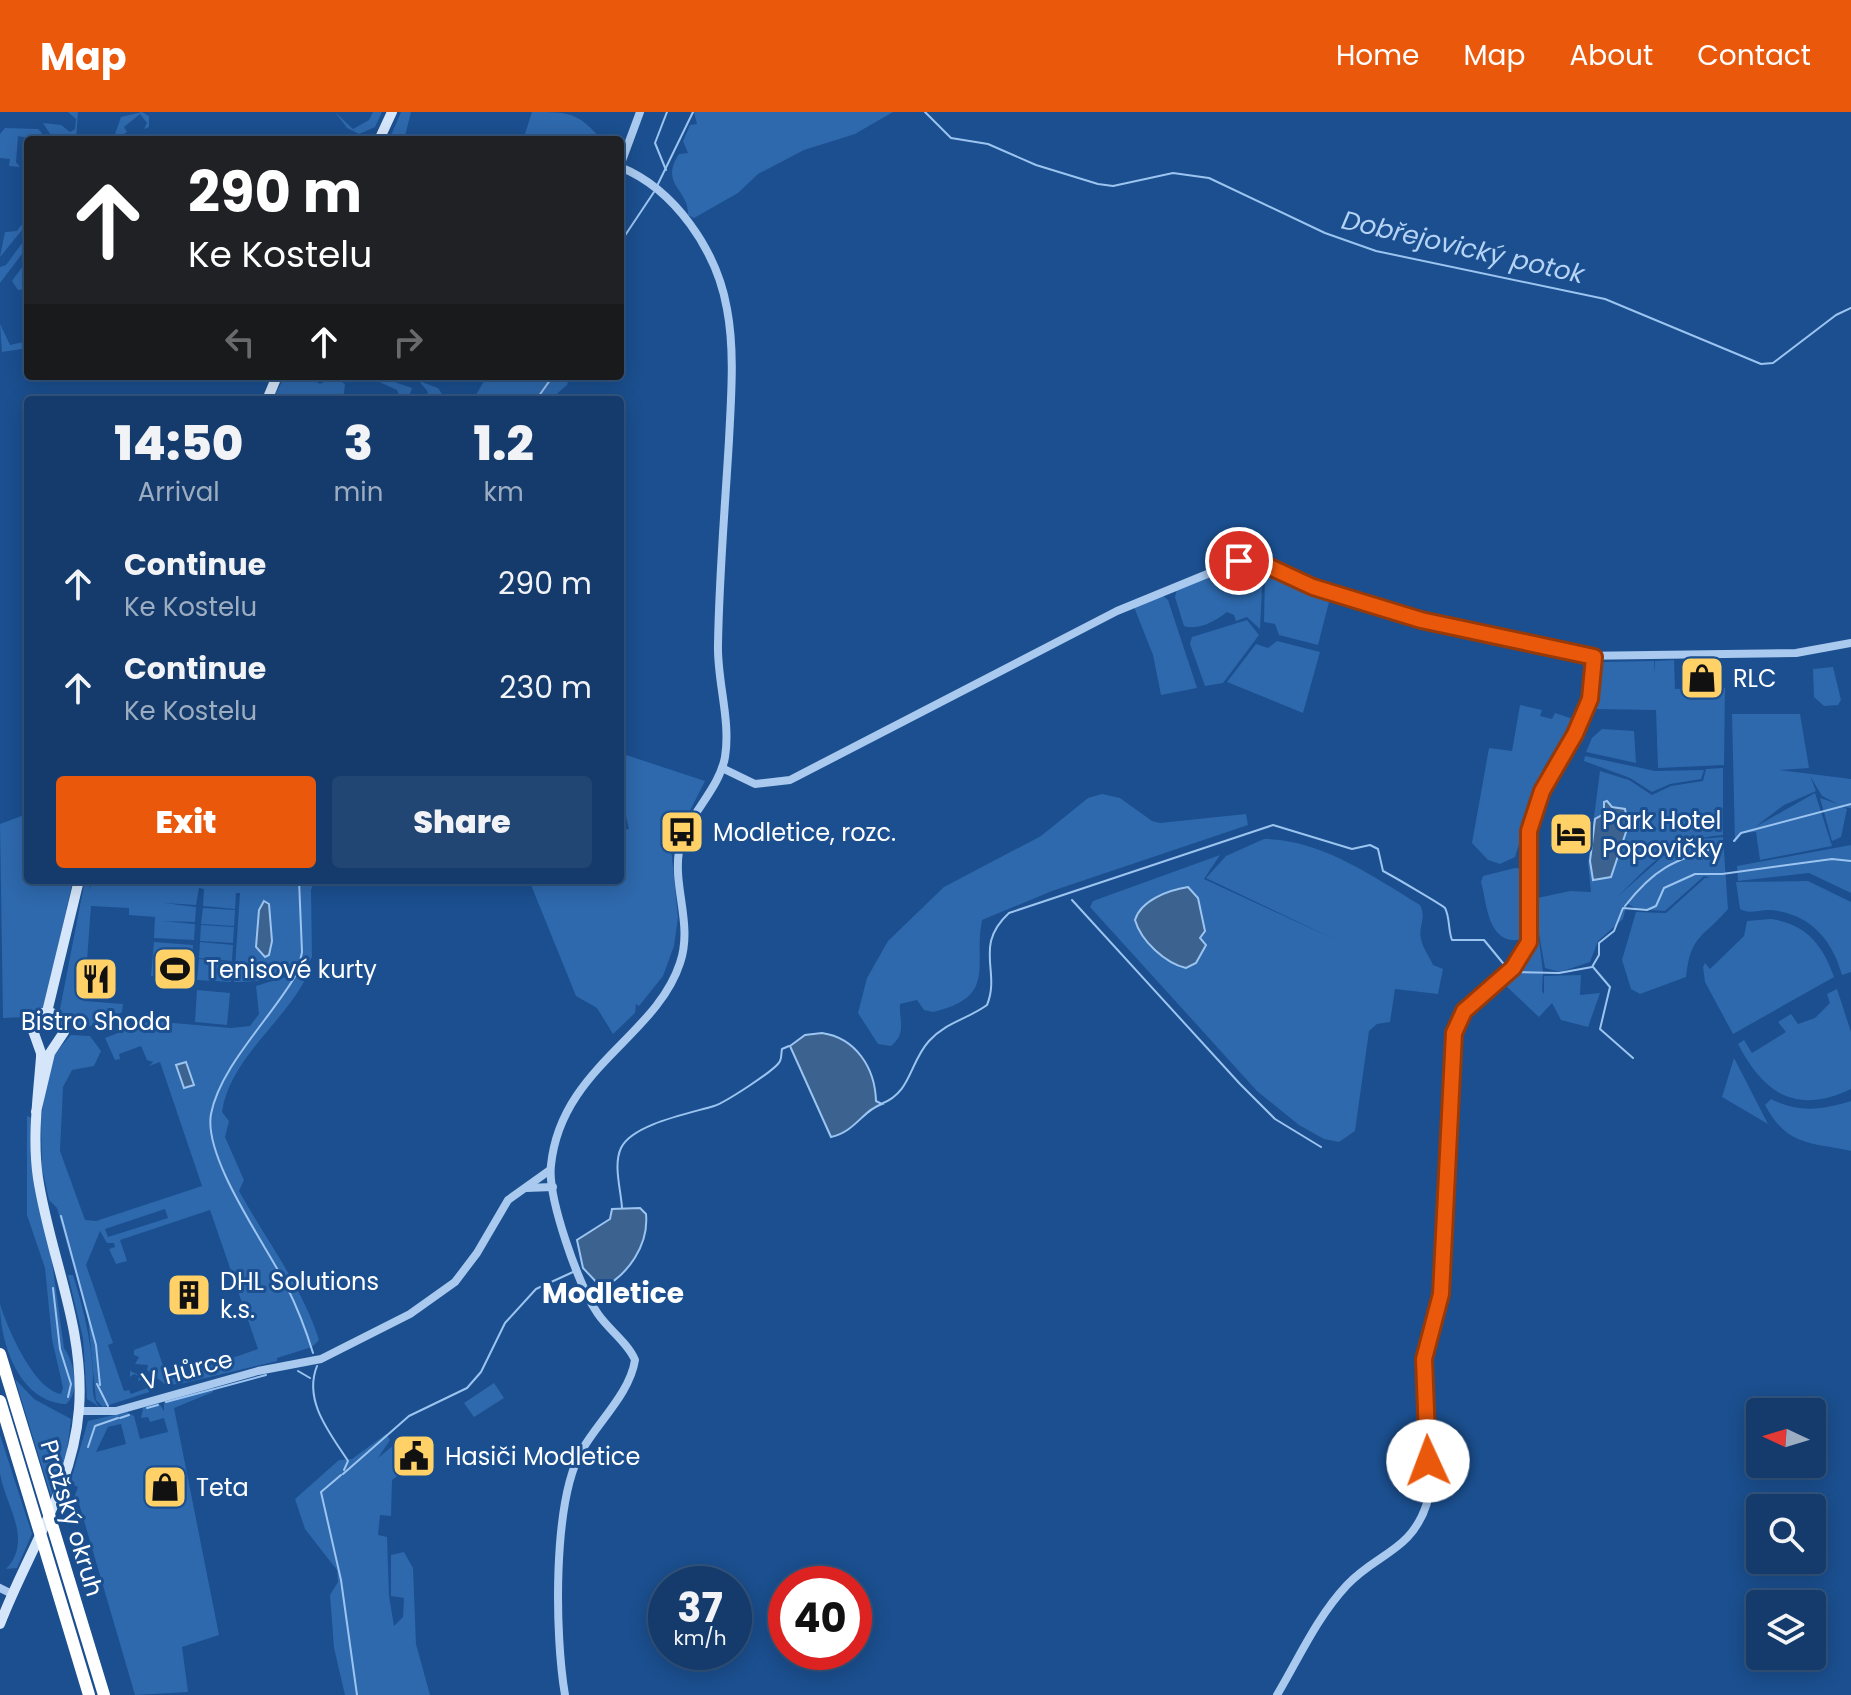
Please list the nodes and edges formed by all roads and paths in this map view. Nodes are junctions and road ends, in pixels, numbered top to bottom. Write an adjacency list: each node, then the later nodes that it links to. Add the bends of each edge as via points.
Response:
1 (392, 112): 3 (main road)
2 (640, 112): 4 (street)
3 (381, 136)
4 (624, 156)
5 (624, 169): 8 (street, via 658,188 693,229 724,293 731,404 718,648 726,743)
6 (1851, 643): 7 (street, via 1796,653)
7 (1594, 657): 8 (street, via 1421,620 1313,587 1259,562 1239,561 1117,611 790,780 755,784); 26 (street, via 1590,699 1542,791 1529,831 1532,925 1524,955 1464,1011 1454,1033 1441,1294 1424,1359 1424,1514 1408,1539 1348,1584)
8 (722, 768): 14 (street, via 680,847 685,938 679,967 664,995 584,1082 556,1143)
9 (78, 884): 10 (main road)
10 (52, 1014): 11 (main road, via 37,1016 31,1025); 12 (main road, via 64,1029)
11 (39, 1043): 12 (main road); 13 (main road)
12 (56, 1043): 13 (main road)
13 (36, 1112): 19 (main road, via 38,1180 74,1327)
14 (550, 1170): 15 (street); 16 (street, V Hůrce)
15 (553, 1187): 16 (street); 25 (street, via 576,1270 599,1316 635,1360 630,1377 581,1451 569,1490 557,1613)
16 (523, 1188): 19 (street, V Hůrce, via 508,1200 477,1253 444,1292 333,1354 116,1411)
17 (0, 1354): 24 (highway, Pražský okruh)
18 (0, 1401): 23 (highway, Pražský okruh)
19 (79, 1411): 21 (main road, via 64,1481)
20 (0, 1588): 21 (street)
21 (12, 1594): 22 (main road)
22 (0, 1624)
23 (89, 1695)
24 (104, 1695)
25 (565, 1695)
26 (1277, 1695)

